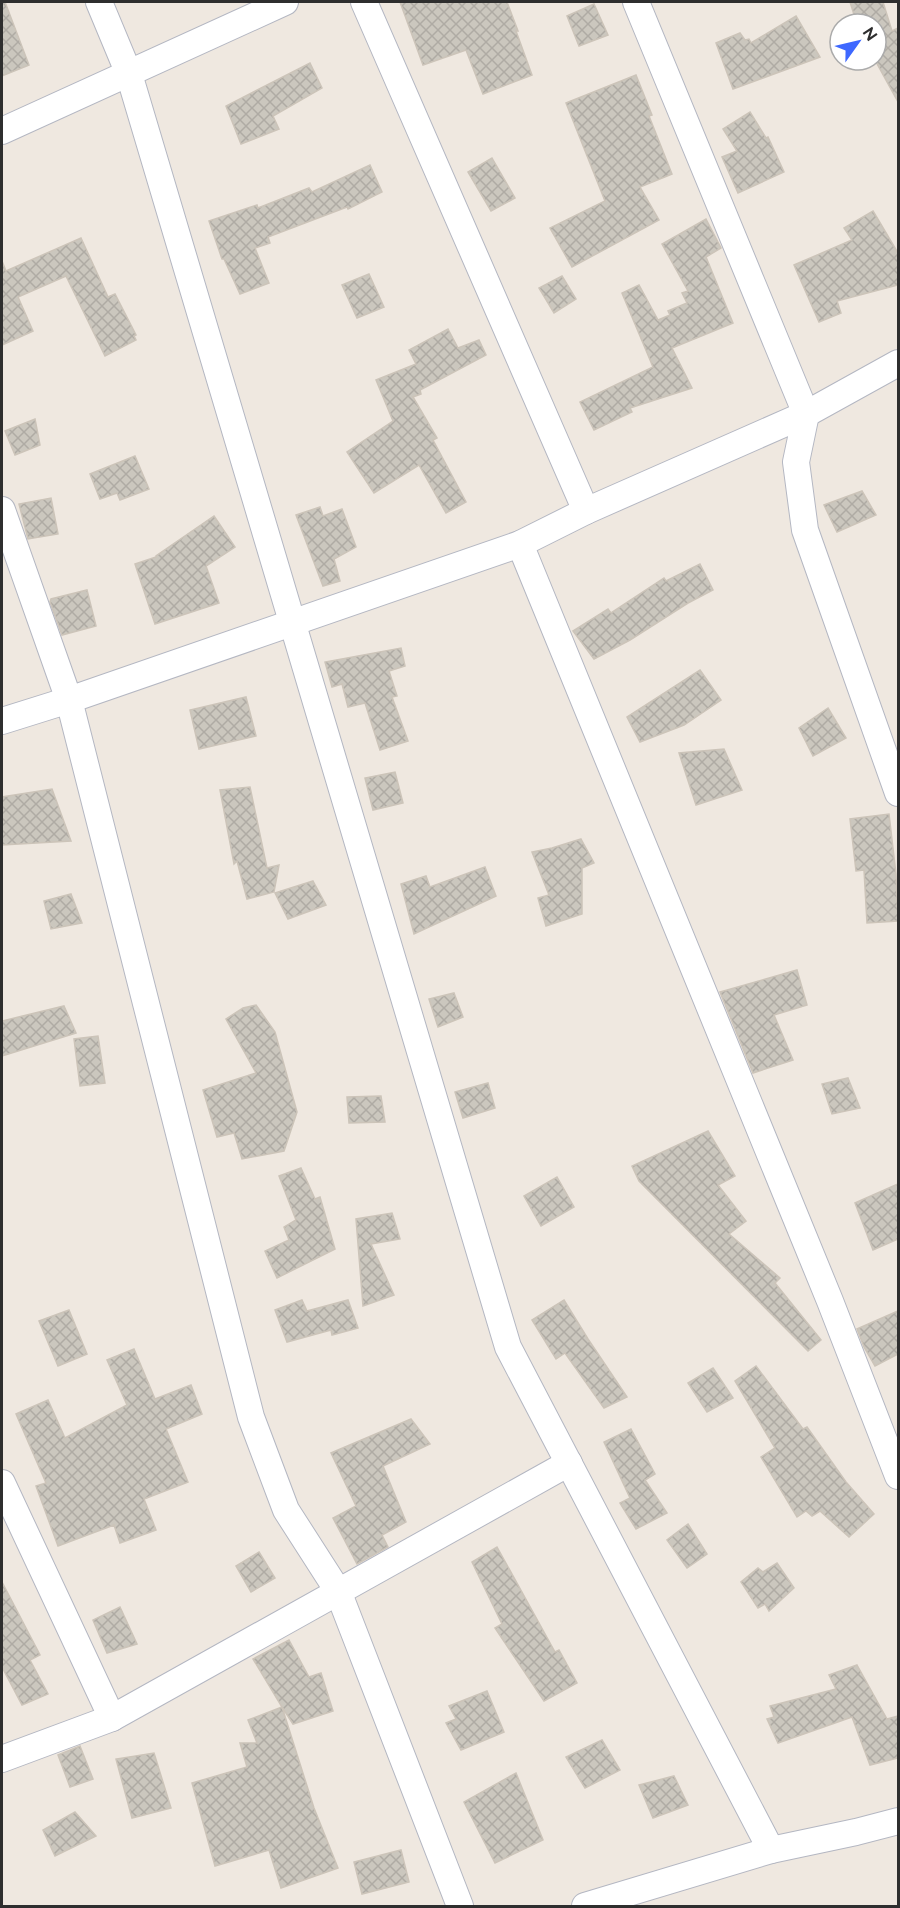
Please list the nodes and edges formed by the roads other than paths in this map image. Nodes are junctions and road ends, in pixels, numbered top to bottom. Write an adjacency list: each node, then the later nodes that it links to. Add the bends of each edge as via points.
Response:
1 (99, 2): 5 (street)
2 (285, 2): 5 (street)
3 (364, 2): 10 (street)
4 (636, 2): 8 (street)
5 (129, 74): 6 (street); 12 (street)
6 (2, 131)
7 (898, 363): 8 (street)
8 (806, 414): 10 (street); 15 (street, via 796,462 805,530)
9 (2, 510): 13 (street)
10 (586, 512): 11 (street)
11 (520, 544): 12 (street); 17 (street)
12 (292, 623): 13 (street); 16 (street, via 508,1347)
13 (69, 700): 14 (street); 19 (street, via 251,1417 286,1510)
14 (2, 721)
15 (898, 793)
16 (569, 1463): 19 (street); 23 (street)
17 (898, 1476)
18 (2, 1483): 20 (street)
19 (338, 1591): 20 (street); 24 (street)
20 (112, 1718): 21 (street)
21 (2, 1760)
22 (898, 1821): 23 (street)
23 (771, 1850): 25 (street)
24 (460, 1906)
25 (585, 1906)

